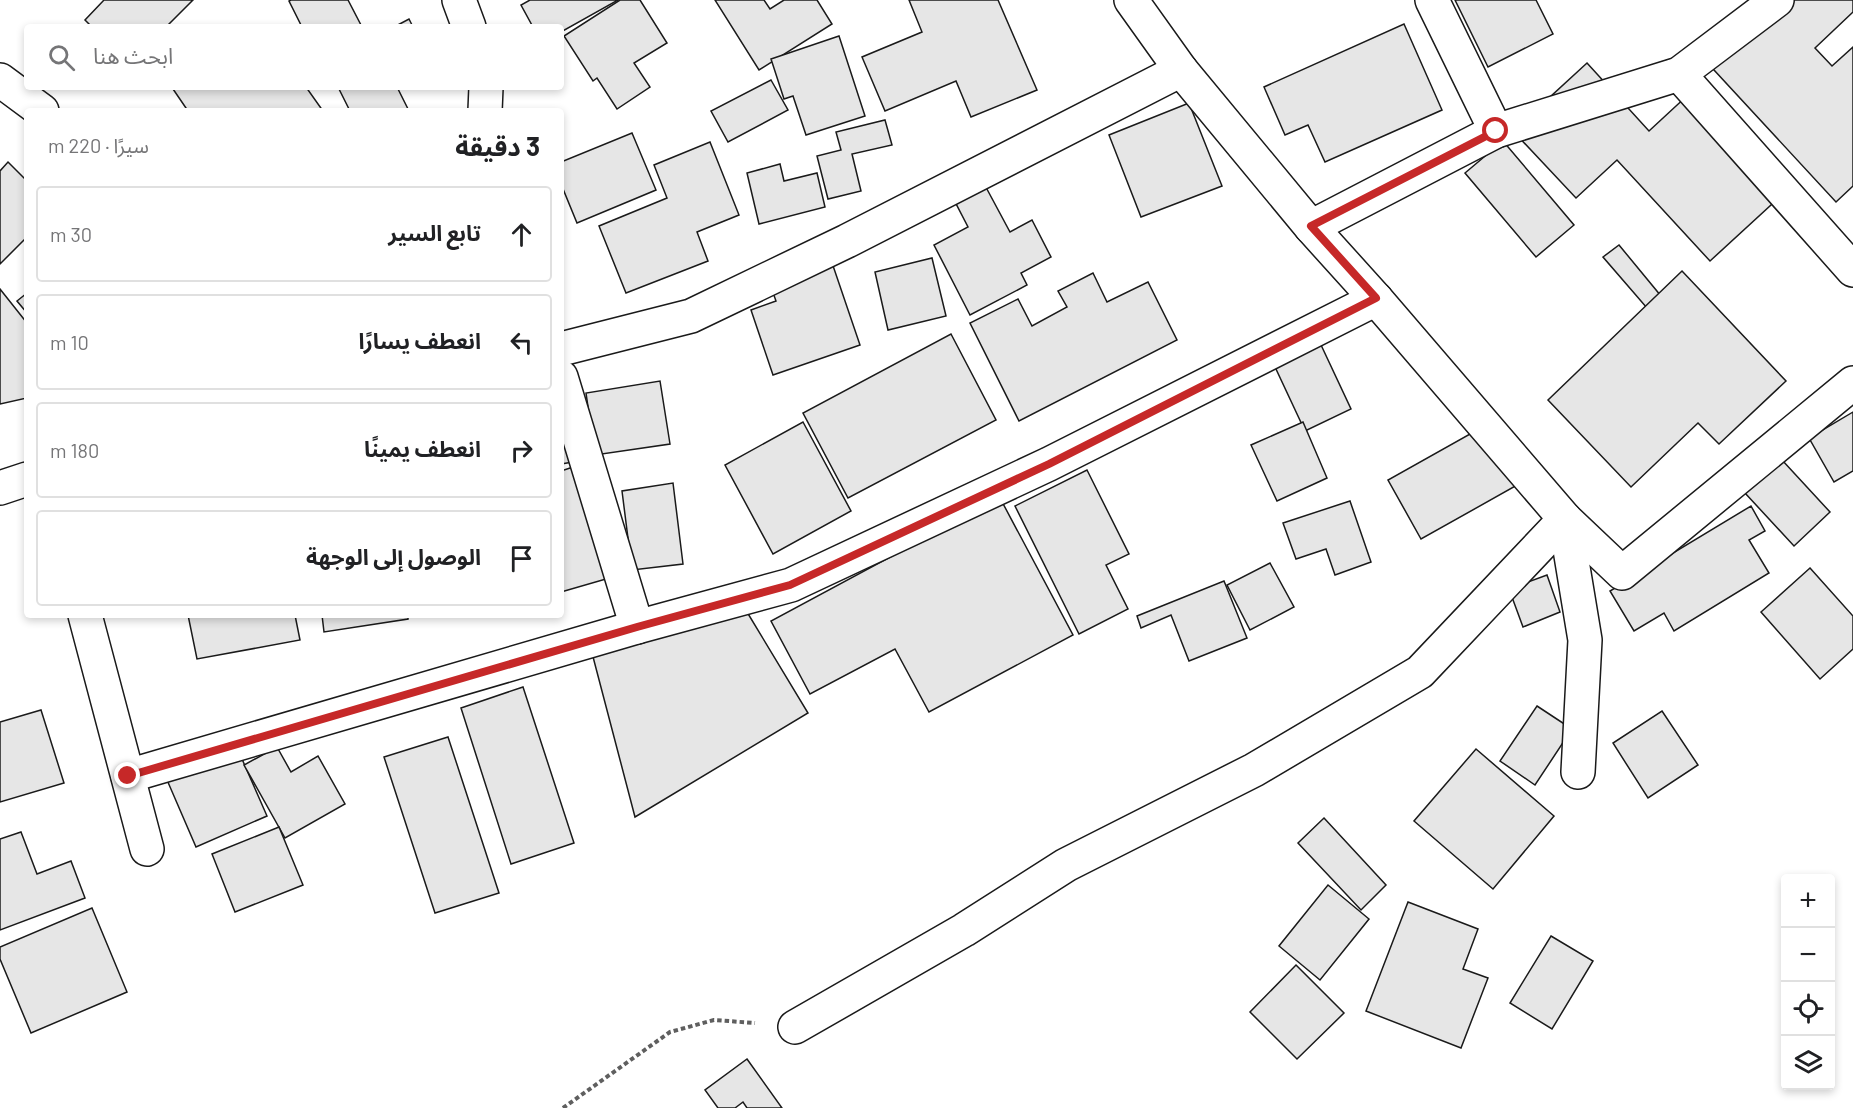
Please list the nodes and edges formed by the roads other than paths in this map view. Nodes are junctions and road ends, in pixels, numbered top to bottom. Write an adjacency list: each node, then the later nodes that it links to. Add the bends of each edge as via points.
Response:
1 (459, 0): 5 (street)
2 (1131, 0): 6 (street)
3 (1432, 0): 12 (street)
4 (1777, 0): 7 (street)
5 (468, 24)
6 (1181, 70): 13 (street); 16 (street, via 691,316)
7 (1679, 74): 12 (street); 14 (street)
8 (0, 81): 10 (street)
9 (486, 90): 11 (street)
10 (38, 108)
11 (485, 108)
12 (1496, 131): 13 (street)
13 (1311, 226): 15 (street)
14 (1853, 270)
15 (1376, 298): 21 (street); 23 (street, via 1049,464 790,585)
16 (564, 348)
17 (1853, 383): 21 (street, via 1622,573)
18 (564, 387): 23 (street)
19 (24, 479): 20 (street)
20 (0, 488)
21 (1565, 519): 24 (street, via 1585,640); 27 (street, via 1420,672 1254,770 1066,866)
22 (86, 618): 25 (street)
23 (637, 627): 25 (street)
24 (1578, 772)
25 (128, 776): 26 (street)
26 (147, 849)
27 (795, 1027)

